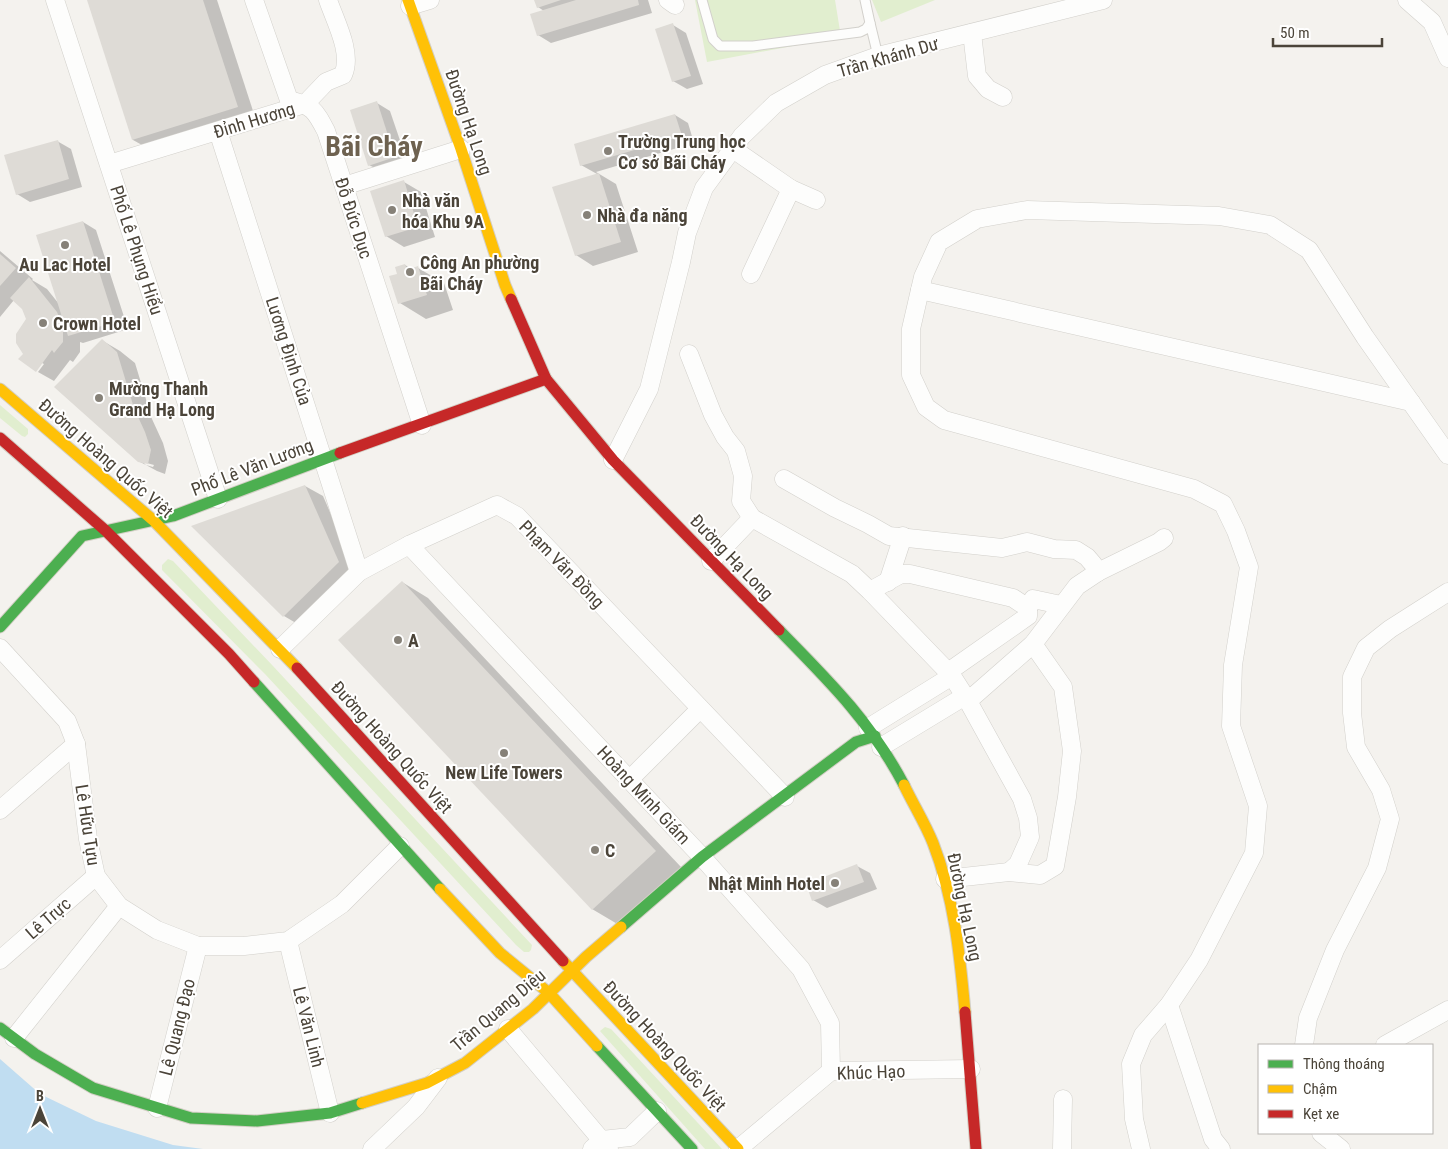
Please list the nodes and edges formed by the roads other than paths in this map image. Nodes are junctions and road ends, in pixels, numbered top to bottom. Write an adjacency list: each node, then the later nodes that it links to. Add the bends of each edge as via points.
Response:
1 (55, 0): 19 (street, Phố Lê Phụng Hiểu)
2 (254, 0): 15 (street, Đỗ Đức Dục, via 289,100)
3 (328, 0): 15 (street, Đỉnh Hương, via 346,52 346,69 344,75 326,82)
4 (430, 0): 9 (street)
5 (702, 0): 10 (lane, via 713,39 720,46 753,46 860,32)
6 (865, 0): 10 (lane)
7 (1103, 0): 11 (street, Trần Khánh Dư)
8 (1407, 0): 13 (street, via 1432,22)
9 (409, 3): 18 (main road, Đường Hạ Long)
10 (870, 23): 12 (lane)
11 (972, 33): 12 (street, Trần Khánh Dư); 14 (street, via 977,76 988,90)
12 (878, 56): 17 (street, Trần Khánh Dư, via 825,75 776,103)
13 (1448, 58)
14 (1003, 97)
15 (305, 104): 16 (street, Đỉnh Hương); 20 (street, Đỗ Đức Dục, via 316,112 326,131)
16 (218, 130): 19 (street, Đỉnh Hương); 32 (street, Lương Định Của)
17 (733, 148): 21 (street); 33 (street, Trần Khánh Dư, via 704,188 687,232 649,389)
18 (461, 149): 20 (street); 26 (main road, Đường Hạ Long, via 505,285)
19 (109, 164): 35 (street, Phố Lê Phụng Hiểu)
20 (344, 186): 29 (street, Đỗ Đức Dục)
21 (791, 189): 22 (street); 23 (street)
22 (816, 200)
23 (751, 274)
24 (920, 290): 28 (street); 28 (street, via 940,242 977,219 1027,210 1219,216 1270,225 1309,250); 74 (street, via 911,330 911,375 926,407 944,420 1194,489 1223,504 1236,531 1248,567 1232,665 1231,726 1258,806 1254,853 1199,960)
25 (689, 354): 36 (street, via 713,415 736,451 743,476 741,501)
26 (546, 379): 29 (main road, Phố Lê Văn Lương); 33 (main road, Đường Hạ Long)
27 (0, 389): 37 (main road, Đường Hoàng Quốc Việt)
28 (1411, 402): 31 (street)
29 (422, 425): 32 (main road, Phố Lê Văn Lương)
30 (0, 438): 38 (main road)
31 (1448, 454)
32 (324, 459): 35 (main road, Phố Lê Văn Lương); 43 (street, Lương Định Của)
33 (613, 460): 42 (main road, Đường Hạ Long)
34 (784, 480): 39 (street, via 889,536)
35 (218, 499): 37 (main road, Phố Lê Văn Lương)
36 (752, 518): 42 (street); 46 (street, via 852,574)
37 (153, 520): 38 (main road, Phố Lê Văn Lương); 54 (main road, Đường Hoàng Quốc Việt)
38 (106, 531): 50 (main road, Phố Lê Văn Lương, via 82,536); 63 (main road, via 229,654)
39 (903, 536): 44 (street, via 1002,548 1026,542 1076,550); 45 (street)
40 (1164, 538): 44 (street)
41 (409, 545): 43 (street, Phạm Văn Đồng); 57 (street, Phạm Văn Đồng, via 497,505 518,516); 60 (street, Hoàng Minh Giám)
42 (711, 561): 58 (main road, Đường Hạ Long, via 841,692)
43 (359, 572): 54 (street, Phạm Văn Đồng)
44 (1098, 572): 48 (street, via 1077,586)
45 (888, 582): 46 (street); 49 (street, via 901,574 920,575 1013,598)
46 (870, 591): 55 (street)
47 (1448, 592): 78 (street, via 1366,648 1352,677 1356,747 1381,790 1390,818 1377,868 1335,950 1308,1018)
48 (1061, 605): 49 (street, via 1034,599); 53 (street)
49 (1028, 608): 51 (street, via 1028,616)
50 (0, 627)
51 (1004, 632): 53 (street); 55 (street)
52 (0, 648): 59 (street, Lê Hữu Tựu, via 67,721)
53 (1028, 648): 56 (street); 65 (street, via 1063,687 1072,751 1055,866 1040,875)
54 (280, 649): 72 (main road, Đường Hoàng Quốc Việt)
55 (950, 674): 56 (street); 58 (street)
56 (966, 699): 58 (street); 65 (street, via 1022,799 1028,818 1030,837 1018,864)
57 (700, 709): 60 (street); 61 (street, Phạm Văn Đồng)
58 (875, 737): 61 (main road, Trần Quang Diệu, via 856,742); 67 (main road, Đường Hạ Long, via 933,842)
59 (76, 744): 62 (street); 66 (street, Lê Hữu Tựu)
60 (630, 779): 64 (street, Hoàng Minh Giám)
61 (785, 797): 64 (main road, Trần Quang Diệu)
62 (0, 810)
63 (400, 846): 69 (street, Lê Hữu Tựu, via 342,904); 73 (main road, via 500,953)
64 (702, 857): 72 (main road, Trần Quang Diệu); 81 (street, Hoàng Minh Giám, via 801,969 830,1023)
65 (1009, 872): 67 (street)
66 (96, 876): 68 (street, Lê Hữu Tựu); 71 (street, Lê Trực)
67 (945, 879): 80 (main road, Đường Hạ Long, via 958,938)
68 (119, 906): 70 (street, Lê Hữu Tựu, via 157,930); 77 (street)
69 (288, 941): 70 (street, Lê Hữu Tựu, via 244,946); 86 (street, Lê Văn Linh)
70 (198, 946): 84 (street, Lê Quang Đạo)
71 (0, 960)
72 (571, 971): 73 (main road, Trần Quang Diệu); 92 (main road, Đường Hoàng Quốc Việt)
73 (549, 993): 76 (main road, Trần Quang Diệu); 85 (main road)
74 (1169, 1005): 95 (street, via 1143,1034 1131,1064 1134,1118); 96 (street, via 1213,1139)
75 (1448, 1010): 79 (street)
76 (508, 1030): 82 (main road, Trần Quang Diệu, via 465,1063); 89 (street)
77 (7, 1033): 84 (main road, Trần Quang Diệu, via 35,1054 93,1088)
78 (1304, 1044)
79 (1387, 1044)
80 (971, 1069): 81 (street, Khúc Hạo); 93 (main road, Đường Hạ Long)
81 (831, 1071): 92 (street, Khúc Hạo)
82 (439, 1077): 86 (main road, Trần Quang Diệu, via 427,1084); 90 (street, via 416,1106)
83 (1063, 1099): 94 (street)
84 (157, 1108): 86 (main road, Trần Quang Diệu, via 191,1118 257,1121)
85 (657, 1111): 88 (street); 91 (main road)
86 (330, 1113)
87 (1322, 1134): 97 (street)
88 (628, 1143): 89 (street)
89 (601, 1146)
90 (372, 1149)
91 (692, 1149)
92 (738, 1149)
93 (976, 1149)
94 (1062, 1149)
95 (1141, 1149)
96 (1221, 1149)
97 (1341, 1149)

